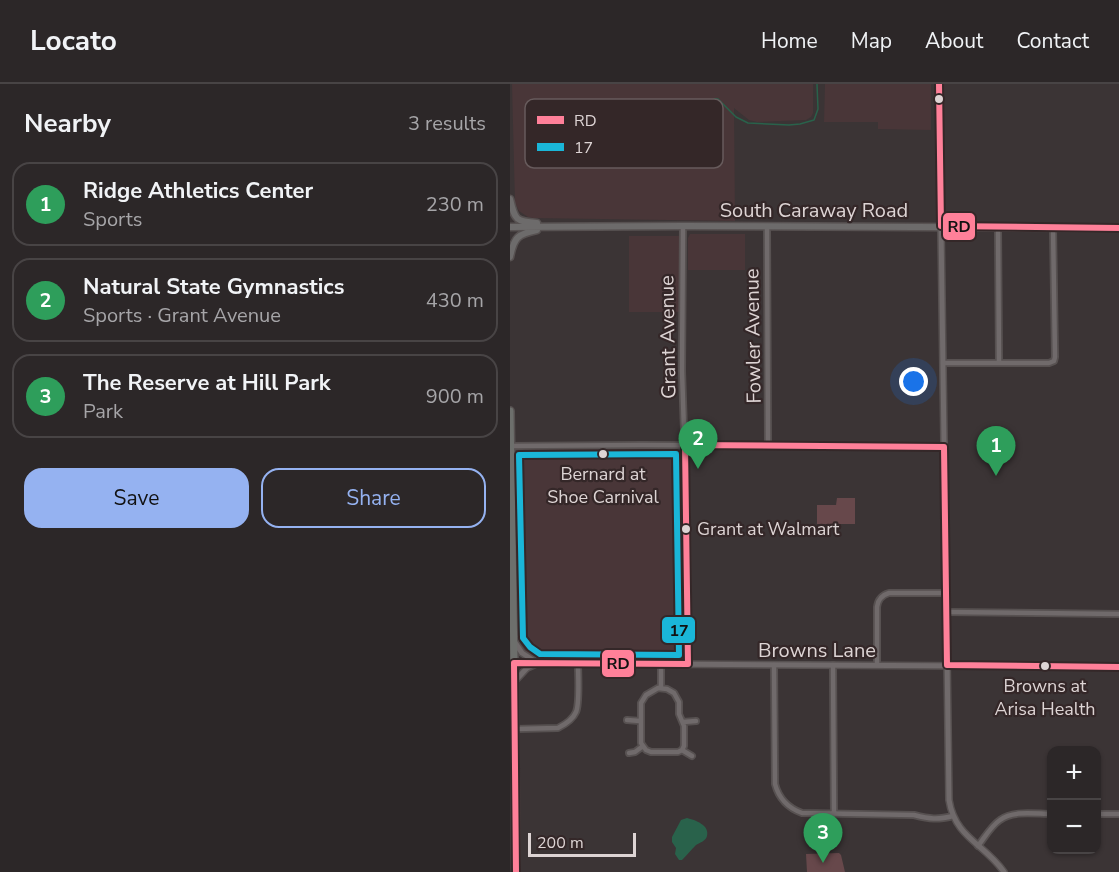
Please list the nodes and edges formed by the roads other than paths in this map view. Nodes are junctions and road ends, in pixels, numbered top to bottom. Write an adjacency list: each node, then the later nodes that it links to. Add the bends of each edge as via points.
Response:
1 (939, 84): 4 (street)
2 (510, 200): 8 (main road, via 519,220)
3 (683, 226): 8 (main road, South Caraway Road); 9 (main road, South Caraway Road); 15 (street, Grant Avenue)
4 (941, 226): 5 (main road, South Caraway Road); 9 (main road, South Caraway Road); 13 (street)
5 (998, 226): 6 (main road, South Caraway Road); 12 (street)
6 (1053, 226): 10 (main road, South Caraway Road); 12 (street, via 1055,359 1049,363)
7 (510, 227): 8 (main road, South Caraway Road)
8 (552, 227): 11 (main road, via 519,236)
9 (767, 227): 16 (street, Fowler Avenue)
10 (1119, 228)
11 (510, 257)
12 (999, 362): 13 (street)
13 (943, 363): 17 (street)
14 (510, 411): 18 (main road)
15 (685, 446): 16 (street); 18 (street); 27 (street, Grant Avenue)
16 (768, 446): 17 (street)
17 (944, 447): 19 (street)
18 (511, 448): 22 (main road)
19 (946, 593): 20 (street); 30 (street, via 890,593 879,599)
20 (946, 612): 21 (street); 31 (street)
21 (1119, 614)
22 (514, 641): 23 (main road); 24 (street, via 522,653)
23 (514, 663): 24 (street, Browns Lane); 33 (main road)
24 (538, 663): 25 (street, Browns Lane); 33 (street)
25 (578, 663): 26 (street, Browns Lane); 39 (street, via 578,707 573,717 558,728)
26 (661, 664): 27 (street, Browns Lane); 34 (street)
27 (688, 664): 28 (street, Browns Lane)
28 (774, 665): 29 (street, Browns Lane); 45 (street, via 777,791 793,810)
29 (833, 665): 30 (street, Browns Lane); 45 (street)
30 (877, 665): 31 (street, Browns Lane)
31 (947, 665): 32 (street, Browns Lane); 49 (street, via 948,775)
32 (1119, 667)
33 (514, 682): 39 (main road)
34 (661, 688): 36 (street, via 643,699); 38 (street, via 676,696)
35 (627, 720): 36 (street)
36 (640, 721): 40 (street)
37 (696, 721): 38 (street)
38 (683, 722): 41 (street)
39 (515, 729): 44 (main road)
40 (643, 746): 41 (street, via 651,752); 42 (street)
41 (682, 750): 43 (street)
42 (629, 753)
43 (692, 756)
44 (513, 783): 51 (main road)
45 (834, 814): 49 (street, via 914,815 931,819)
46 (1047, 814): 50 (street, via 1005,817 993,825)
47 (1101, 814): 48 (street)
48 (1119, 814)
49 (953, 816): 50 (street)
50 (978, 846): 52 (street)
51 (516, 872)
52 (1004, 872)

